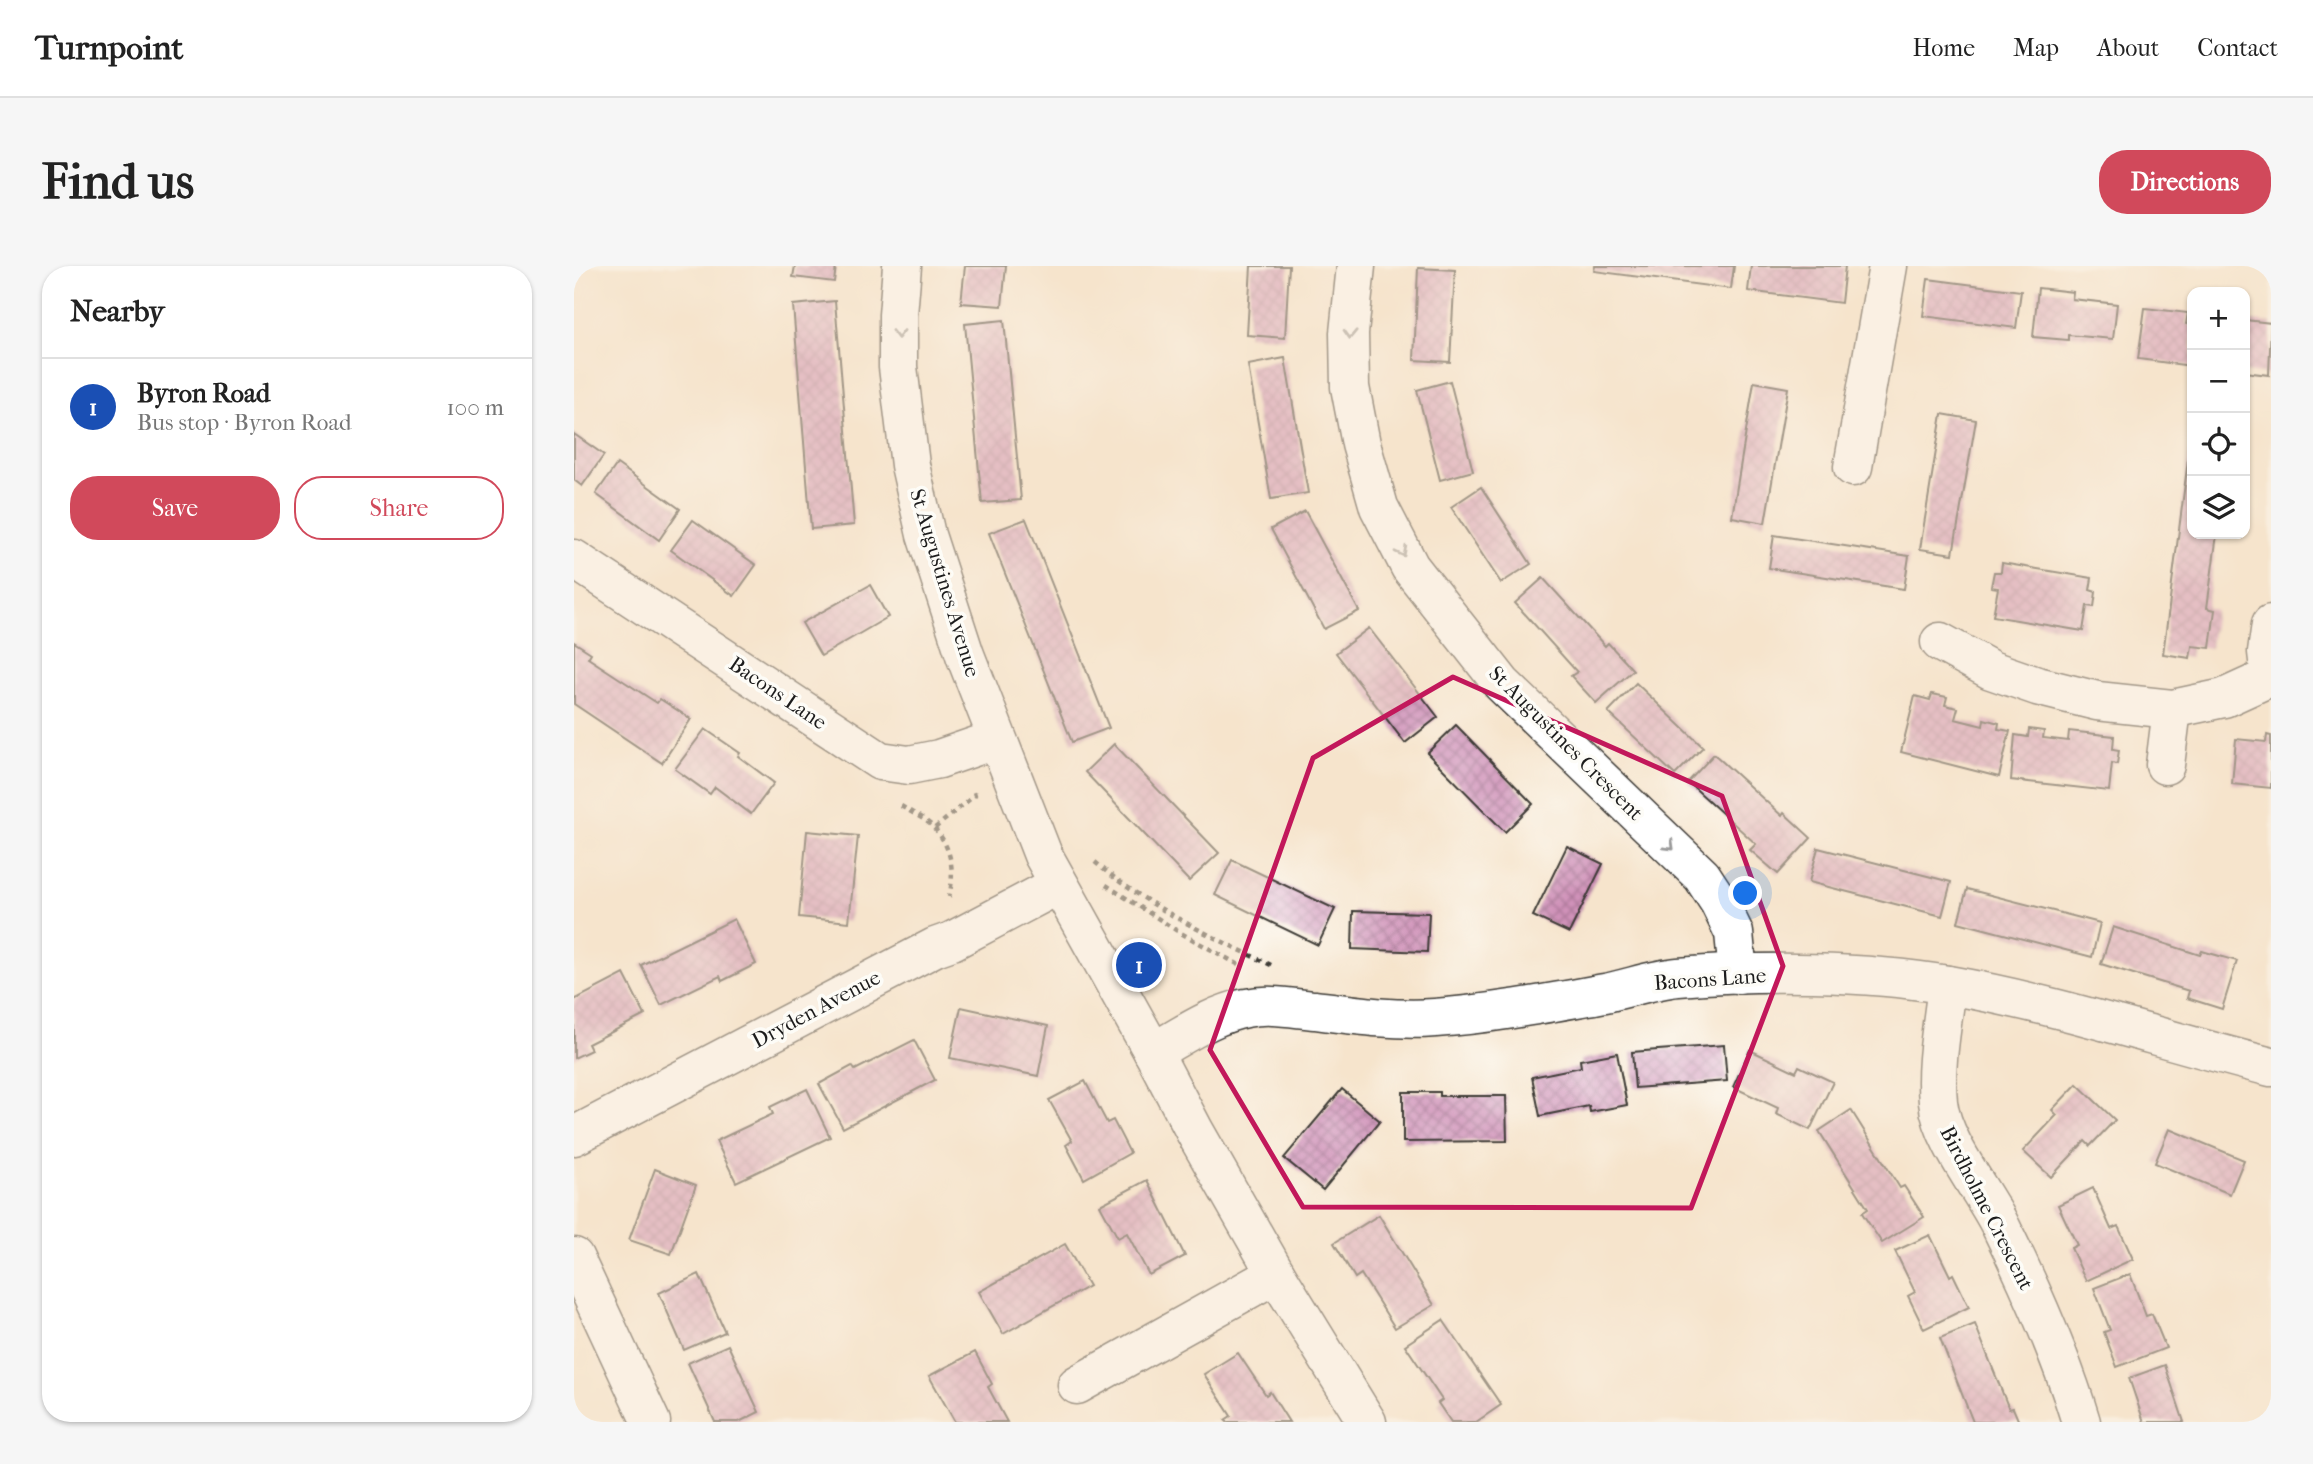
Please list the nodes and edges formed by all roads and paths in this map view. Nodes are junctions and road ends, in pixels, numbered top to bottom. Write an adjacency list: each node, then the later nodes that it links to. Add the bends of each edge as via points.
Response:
1 (902, 266): 10 (street, St Augustines Avenue, one-way to 10, via 898,367 910,466 930,549)
2 (1356, 266): 19 (street, St Augustines Crescent, one-way to 19, via 1349,332 1350,387 1379,507 1410,567 1502,684 1702,876 1734,933)
3 (1888, 266): 4 (street)
4 (1853, 467)
5 (574, 559): 11 (street, Bacons Lane)
6 (2271, 624): 8 (street, via 2267,652)
7 (1940, 642): 9 (street, via 1991,670 2037,686 2097,701)
8 (2271, 677): 9 (street, via 2224,698)
9 (2172, 709): 12 (street)
10 (997, 739): 11 (street, Bacons Lane, via 909,765); 15 (street, St Augustines Avenue)
11 (880, 761): 16 (path, via 874,787 935,828 951,857 953,880 948,901 936,913)
12 (2165, 765)
13 (1094, 861): 17 (path, via 1113,878 1200,931)
14 (1099, 880): 18 (path)
15 (1058, 885): 16 (street, Dryden Avenue); 21 (street, St Augustines Avenue)
16 (952, 941): 23 (street, Dryden Avenue)
17 (1274, 966)
18 (1253, 973)
19 (1738, 974): 20 (street, Bacons Lane, via 1878,977); 21 (street, Bacons Lane, via 1675,977 1482,1014 1429,1018 1271,1005 1245,1008 1209,1020)
20 (1948, 985): 22 (street, Bacons Lane, via 2057,1009); 29 (street, Birdholme Crescent, via 1938,1103 1947,1132 1999,1224 2067,1376)
21 (1153, 1052): 25 (street, St Augustines Avenue)
22 (2271, 1067)
23 (574, 1136)
24 (574, 1258): 27 (street)
25 (1276, 1274): 26 (street); 28 (street, St Augustines Avenue)
26 (1077, 1385)
27 (651, 1422)
28 (1367, 1422)
29 (2081, 1422)

